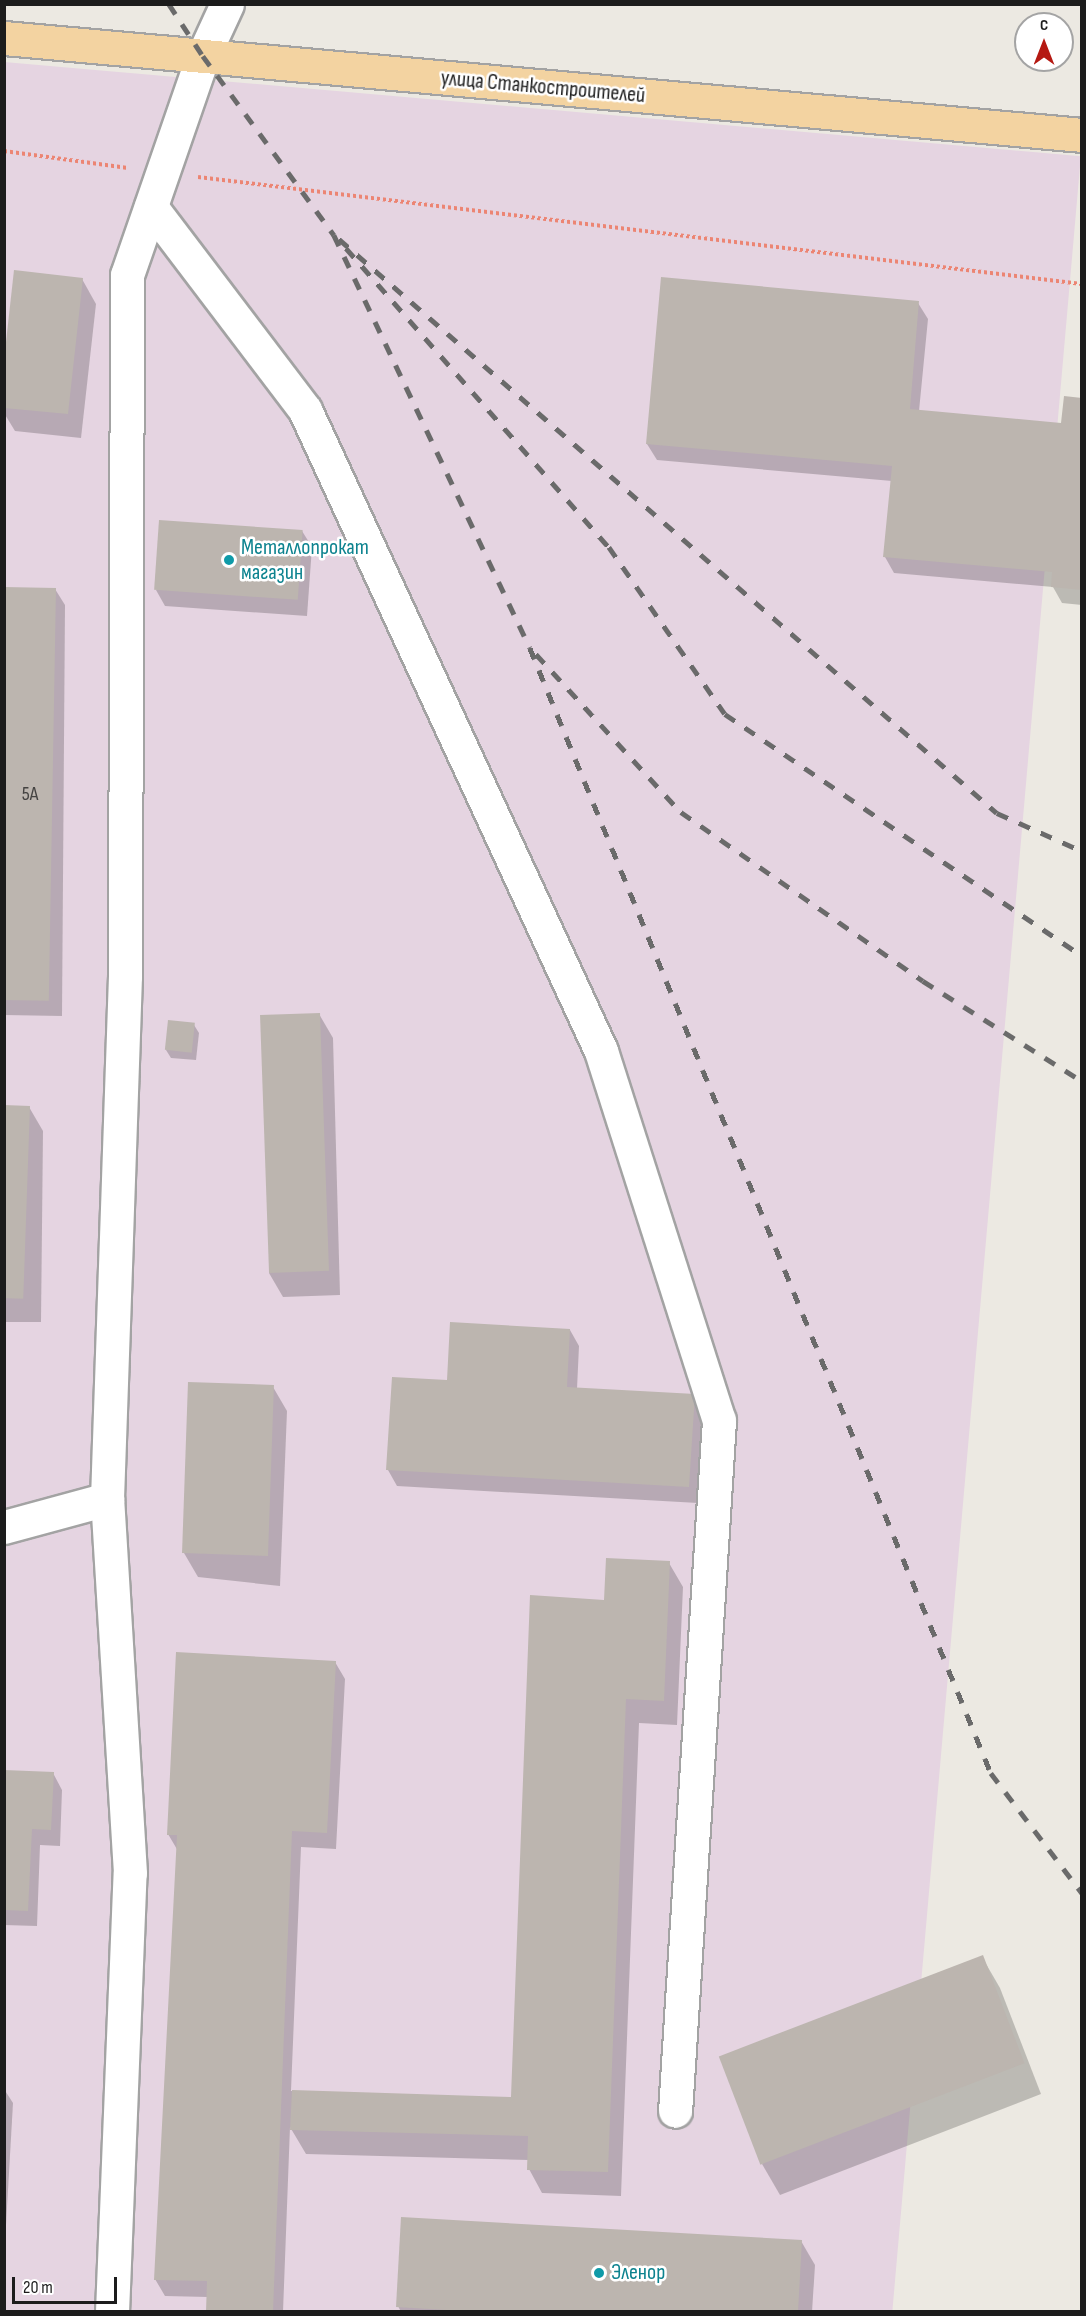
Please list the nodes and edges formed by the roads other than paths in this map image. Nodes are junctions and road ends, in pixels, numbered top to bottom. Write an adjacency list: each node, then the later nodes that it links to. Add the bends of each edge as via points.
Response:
1 (227, 4): 3 (lane)
2 (4, 38): 3 (main road, улица Станкостроителей)
3 (203, 56): 4 (main road, улица Станкостроителей); 5 (lane)
4 (1082, 135)
5 (151, 207): 6 (lane, via 127,275 125,976); 8 (lane, via 305,410 601,1051 719,1420)
6 (107, 1499): 7 (lane); 9 (lane, via 130,1873)
7 (4, 1527)
8 (675, 2111)
9 (112, 2312)

